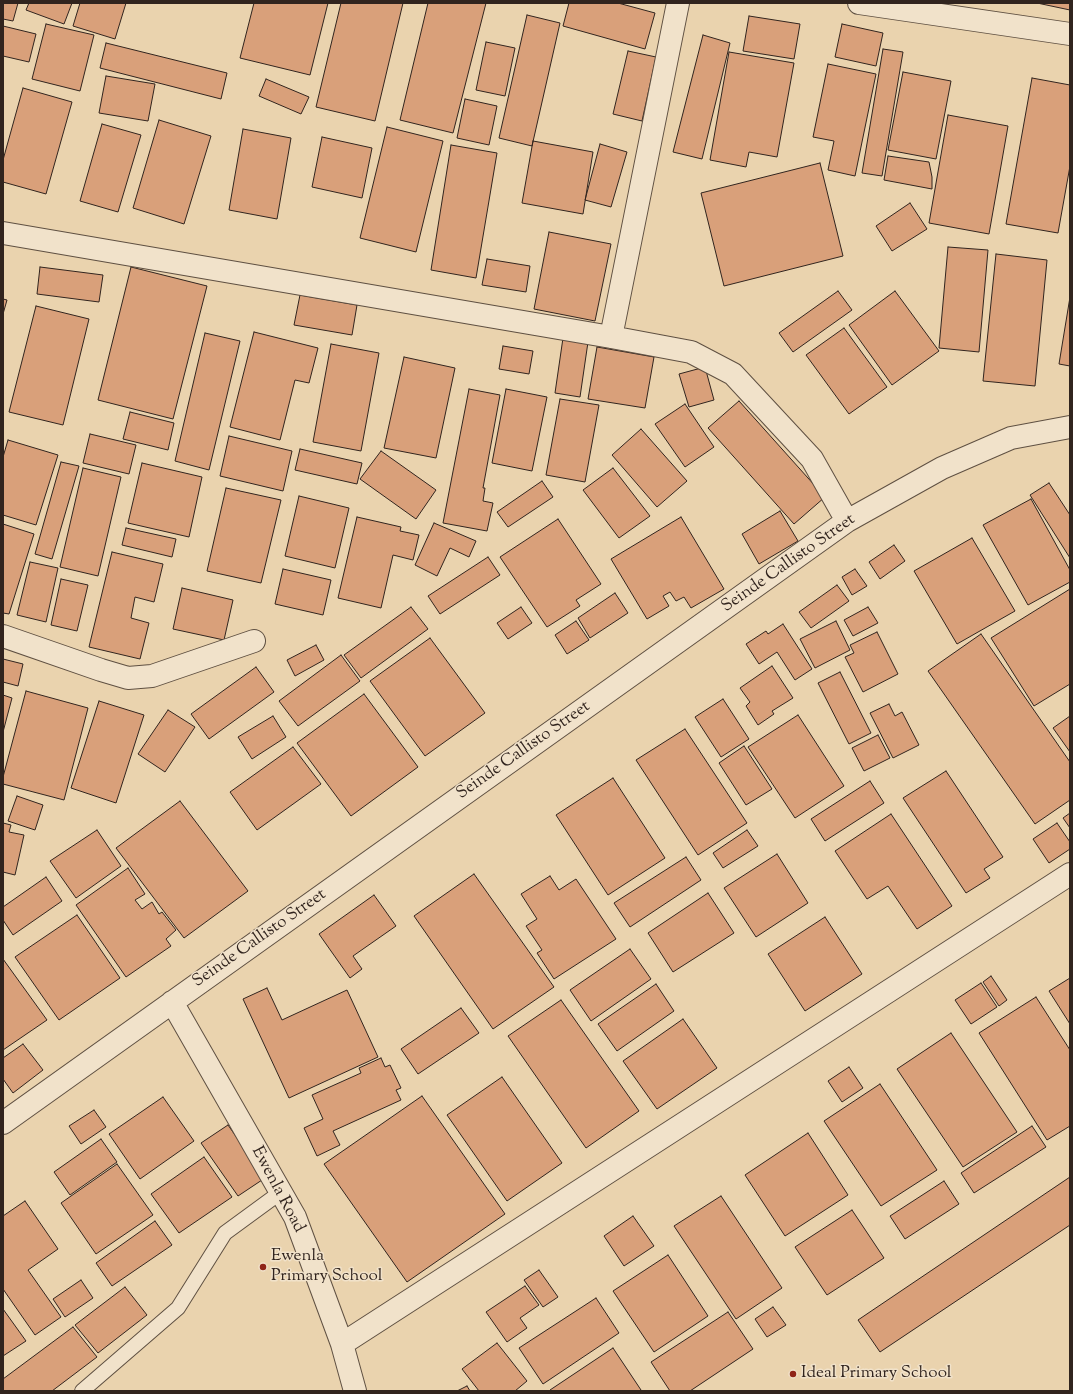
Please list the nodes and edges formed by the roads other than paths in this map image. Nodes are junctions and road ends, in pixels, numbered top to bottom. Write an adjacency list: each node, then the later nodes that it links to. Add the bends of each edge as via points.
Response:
1 (678, 3): 5 (street)
2 (859, 3): 3 (street)
3 (1070, 34)
4 (3, 233): 5 (street)
5 (611, 337): 7 (street, via 691,352 733,374 812,458)
6 (1070, 427): 7 (street, Seinde Callisto Street, via 1011,438 942,468)
7 (847, 522): 11 (street, Seinde Callisto Street)
8 (3, 636): 9 (street, via 128,678 152,676)
9 (254, 641)
10 (1070, 874): 14 (street)
11 (172, 1002): 12 (street, Seinde Callisto Street); 13 (street, Ewenla Road)
12 (3, 1123)
13 (280, 1192): 14 (street, Ewenla Road, via 295,1217); 15 (lane, via 225,1234 178,1308)
14 (342, 1344): 16 (street, Ewenla Road)
15 (82, 1391)
16 (355, 1391)

